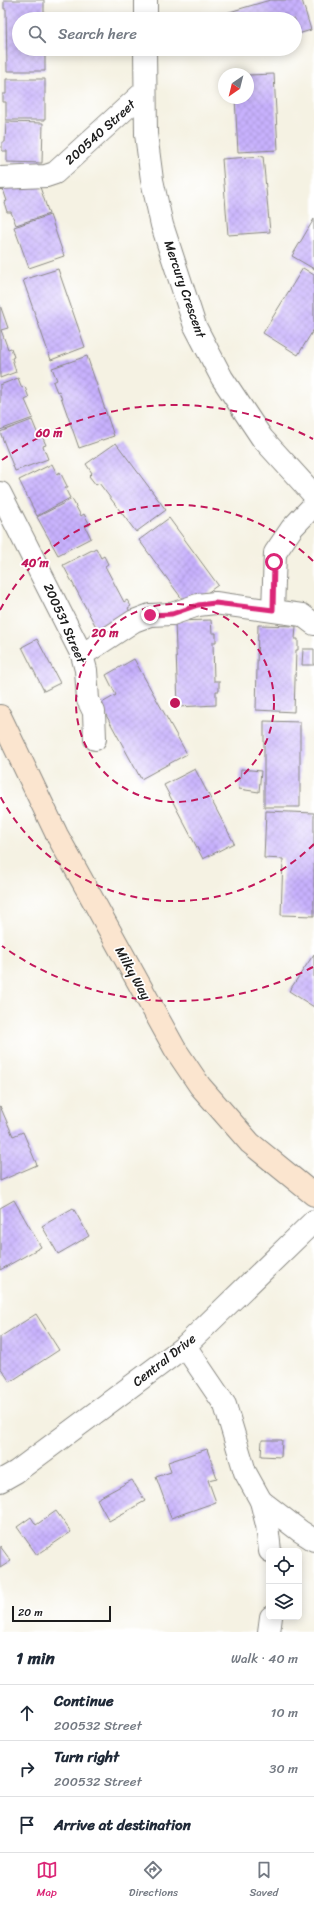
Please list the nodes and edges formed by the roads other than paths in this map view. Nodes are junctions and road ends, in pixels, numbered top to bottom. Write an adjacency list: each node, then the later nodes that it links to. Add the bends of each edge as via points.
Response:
1 (146, 0): 2 (street)
2 (146, 12)
3 (145, 56): 4 (street, Mercury Crescent)
4 (145, 91): 5 (street, 200540 Street, via 55,173 46,176); 7 (street, Mercury Crescent, via 146,134 152,180 162,225 195,326 222,378 262,438)
5 (0, 178)
6 (0, 493): 11 (street, 200531 Street)
7 (314, 494)
8 (314, 505): 9 (street, via 292,528 275,553)
9 (273, 610): 10 (street, via 302,615); 11 (street, via 215,603 198,605 172,614 150,615 134,621)
10 (314, 624)
11 (82, 654): 13 (street, 200531 Street, via 88,700 94,712)
12 (0, 716): 14 (street, Milky Way, via 57,835 175,1049 200,1086 250,1143)
13 (95, 739)
14 (314, 1195)
15 (314, 1221): 16 (street, Central Drive)
16 (185, 1346): 17 (street, Central Drive); 18 (street, via 225,1405 245,1472)
17 (0, 1482)
18 (261, 1501): 19 (street); 20 (street)
19 (314, 1540)
20 (270, 1548)
21 (271, 1620): 22 (street)
22 (269, 1632)

